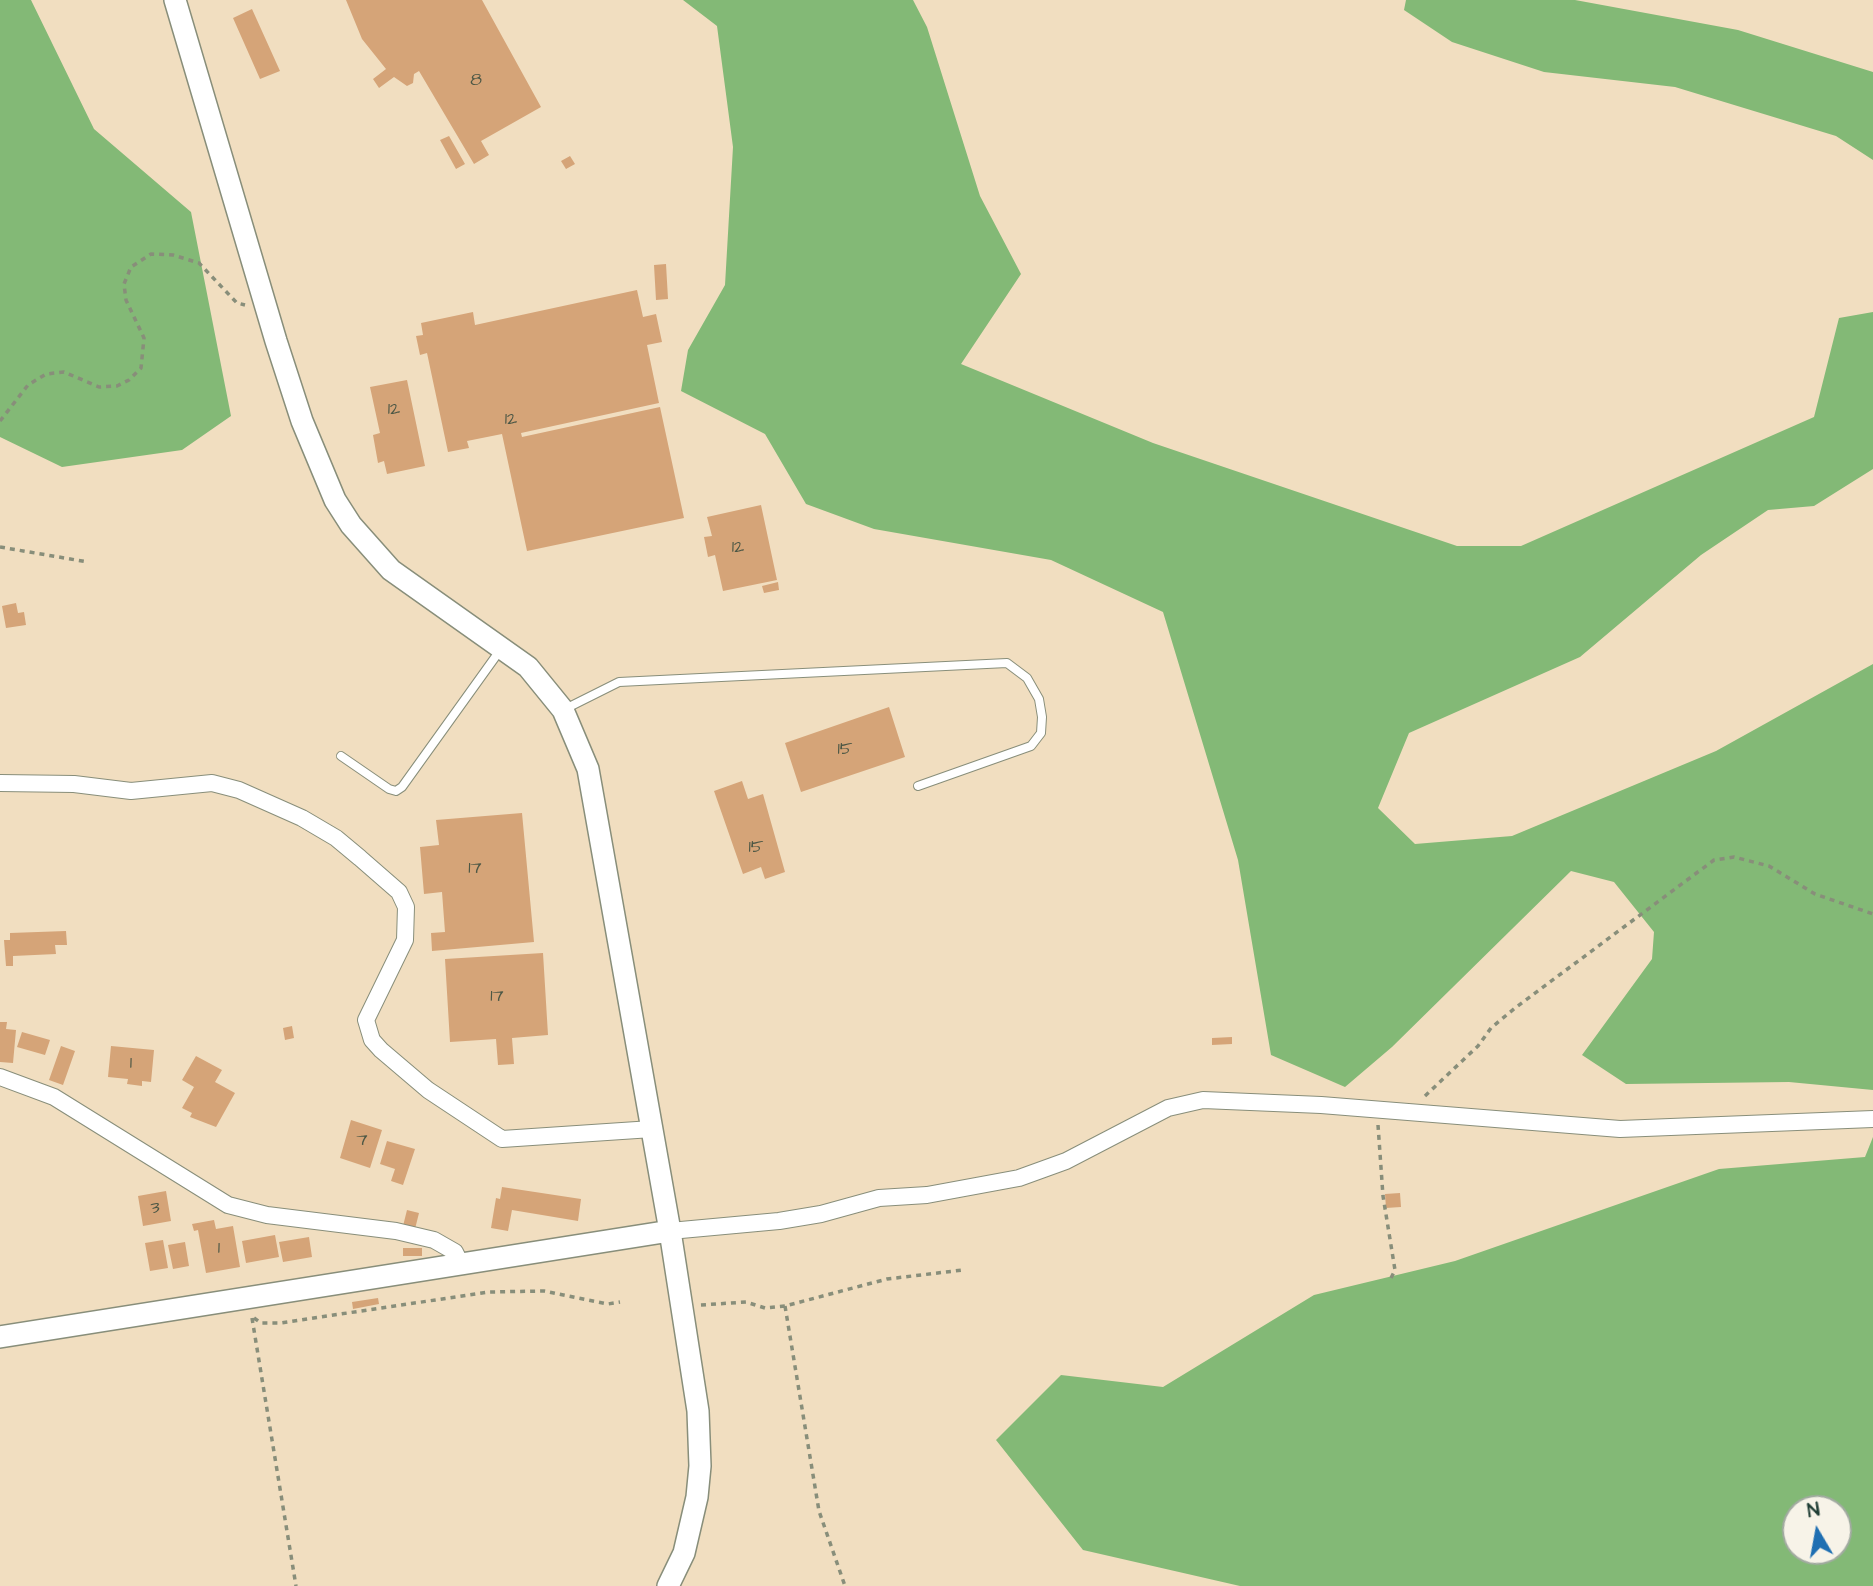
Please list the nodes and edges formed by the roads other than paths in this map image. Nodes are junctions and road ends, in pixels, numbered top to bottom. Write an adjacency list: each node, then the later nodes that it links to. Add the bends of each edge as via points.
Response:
1 (175, 0): 2 (street, via 265,302 318,464 335,500 351,525 400,578)
2 (503, 647): 3 (street, via 528,667); 4 (lane, via 402,787 389,789)
3 (563, 710): 6 (lane, via 619,682 1007,663 1027,678 1039,699 1042,717 1041,733 1031,746); 9 (street, via 593,790)
4 (341, 756)
5 (0, 783): 9 (street, via 74,784 131,791 212,783 302,818 336,838 370,867 399,892 406,907 405,940 366,1020 381,1050 428,1090 502,1139)
6 (918, 786)
7 (0, 1077): 11 (street, via 54,1097 228,1205 434,1240 455,1252)
8 (1873, 1119): 10 (street, via 1620,1129 1375,1109 1186,1102 1066,1161 1018,1178 927,1195 878,1198 779,1221)
9 (652, 1129): 10 (street)
10 (670, 1231): 11 (street); 13 (street, via 698,1411 700,1466 684,1553)
11 (461, 1264): 12 (street)
12 (0, 1336)
13 (668, 1586)

